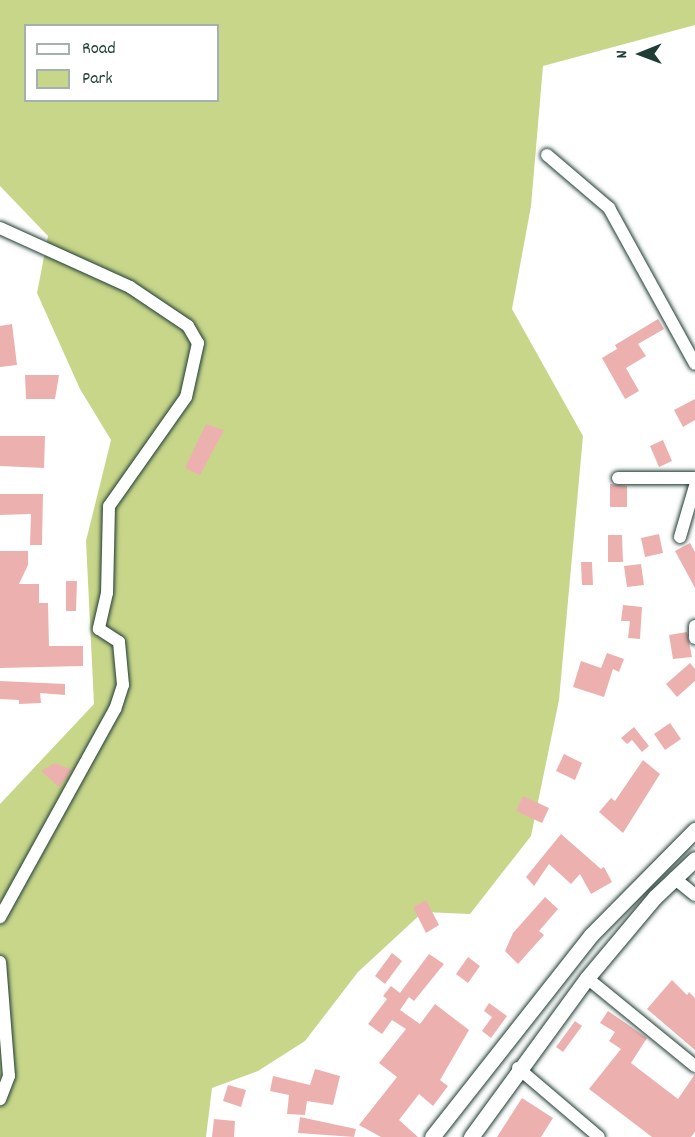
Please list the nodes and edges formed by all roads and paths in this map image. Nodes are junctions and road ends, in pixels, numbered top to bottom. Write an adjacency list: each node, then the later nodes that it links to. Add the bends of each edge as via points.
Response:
1 (547, 156): 3 (street, via 609,208)
2 (0, 228): 14 (street, via 130,287 188,326 198,343 186,397 109,506 107,593 99,628 119,642 123,685 115,709)
3 (695, 364)
4 (618, 478): 5 (street)
5 (695, 478)
6 (695, 486): 7 (street)
7 (680, 537)
8 (695, 626): 9 (street)
9 (695, 638)
10 (695, 830): 20 (street, via 591,935)
11 (695, 859): 12 (street)
12 (674, 878): 13 (street); 16 (street)
13 (695, 895)
14 (0, 917)
15 (0, 962): 19 (street, via 9,1076)
16 (587, 978): 17 (street); 18 (street)
17 (695, 1066)
18 (518, 1068): 21 (street); 22 (street)
19 (0, 1099)
20 (432, 1137)
21 (471, 1137)
22 (599, 1137)

